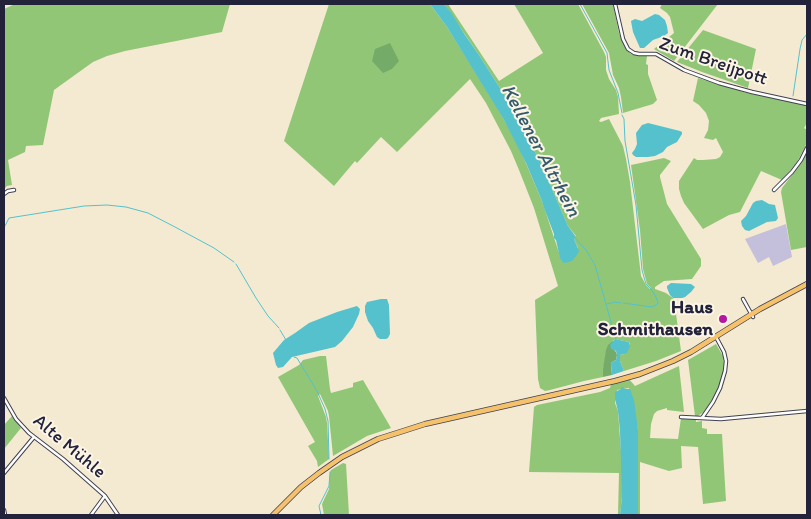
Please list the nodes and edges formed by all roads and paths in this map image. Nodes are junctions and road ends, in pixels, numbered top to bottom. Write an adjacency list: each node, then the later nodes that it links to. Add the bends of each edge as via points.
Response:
1 (615, 4): 2 (street, Zum Breijpott, via 623,39 634,53 656,54 684,70 719,83)
2 (807, 104)
3 (807, 148): 5 (street, via 792,172)
4 (14, 190): 6 (street)
5 (774, 190)
6 (4, 194)
7 (807, 284): 9 (main road)
8 (743, 299): 9 (street)
9 (753, 316): 10 (main road)
10 (716, 337): 14 (street, via 724,352 725,371 720,388); 22 (main road, via 673,361 615,382 425,424 359,448 301,487)
11 (4, 398): 15 (street, Alte Mühle, via 16,420)
12 (807, 411): 14 (street)
13 (681, 417): 14 (street)
14 (702, 418)
15 (34, 437): 16 (street); 17 (street, Alte Mühle)
16 (4, 474)
17 (106, 496): 20 (street); 21 (street, Alte Mühle)
18 (4, 510): 19 (street)
19 (5, 515)
20 (92, 515)
21 (118, 515)
22 (273, 515)

